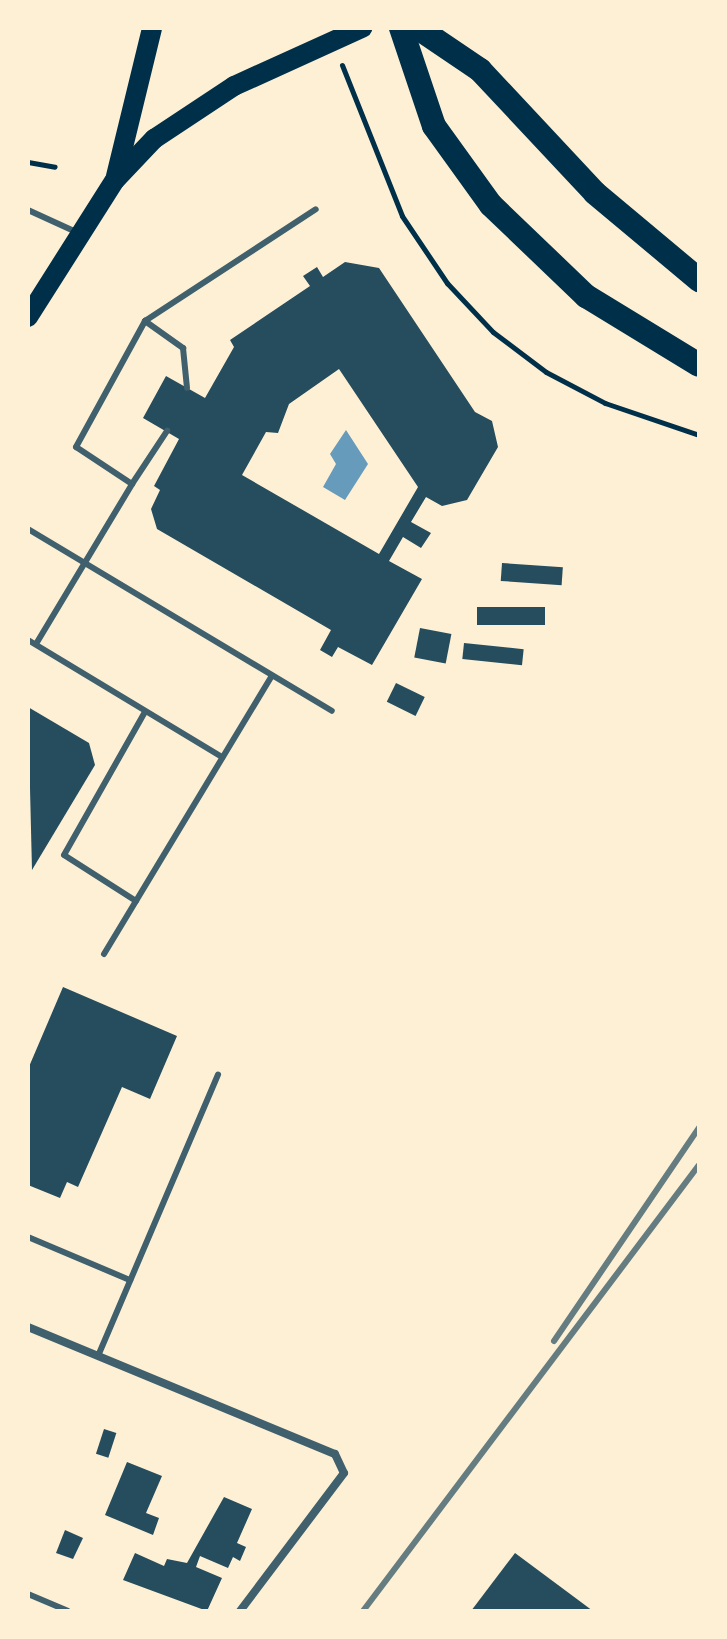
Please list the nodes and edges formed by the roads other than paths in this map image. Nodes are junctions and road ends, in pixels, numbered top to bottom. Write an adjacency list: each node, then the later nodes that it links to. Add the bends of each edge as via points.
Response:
1 (152, 28): 5 (main road)
2 (362, 28): 5 (main road, via 207,102)
3 (401, 28): 12 (highway, via 434,126 526,244 586,296)
4 (418, 28): 9 (highway, via 480,70 595,193)
5 (115, 180): 8 (main road)
6 (316, 209): 11 (lane)
7 (28, 210): 8 (lane)
8 (79, 233): 10 (main road)
9 (699, 280)
10 (28, 317)
11 (145, 321): 13 (lane, via 183,348); 15 (lane, via 76,447)
12 (699, 365)
13 (187, 388)
14 (167, 431): 15 (lane)
15 (132, 484): 17 (lane)
16 (28, 529): 17 (lane)
17 (87, 564): 19 (lane); 20 (lane)
18 (28, 640): 19 (lane)
19 (36, 644): 22 (lane)
20 (272, 676): 21 (lane); 23 (lane)
21 (332, 711)
22 (145, 712): 23 (lane); 24 (lane, via 64,855)
23 (222, 757): 24 (lane)
24 (136, 901): 25 (lane)
25 (104, 954)
26 (218, 1075): 28 (lane)
27 (28, 1237): 28 (lane)
28 (130, 1280): 30 (lane)
29 (28, 1327): 30 (street)
30 (98, 1356): 33 (street, via 335,1454 344,1473)
31 (28, 1594): 32 (lane)
32 (68, 1611)
33 (240, 1611)

